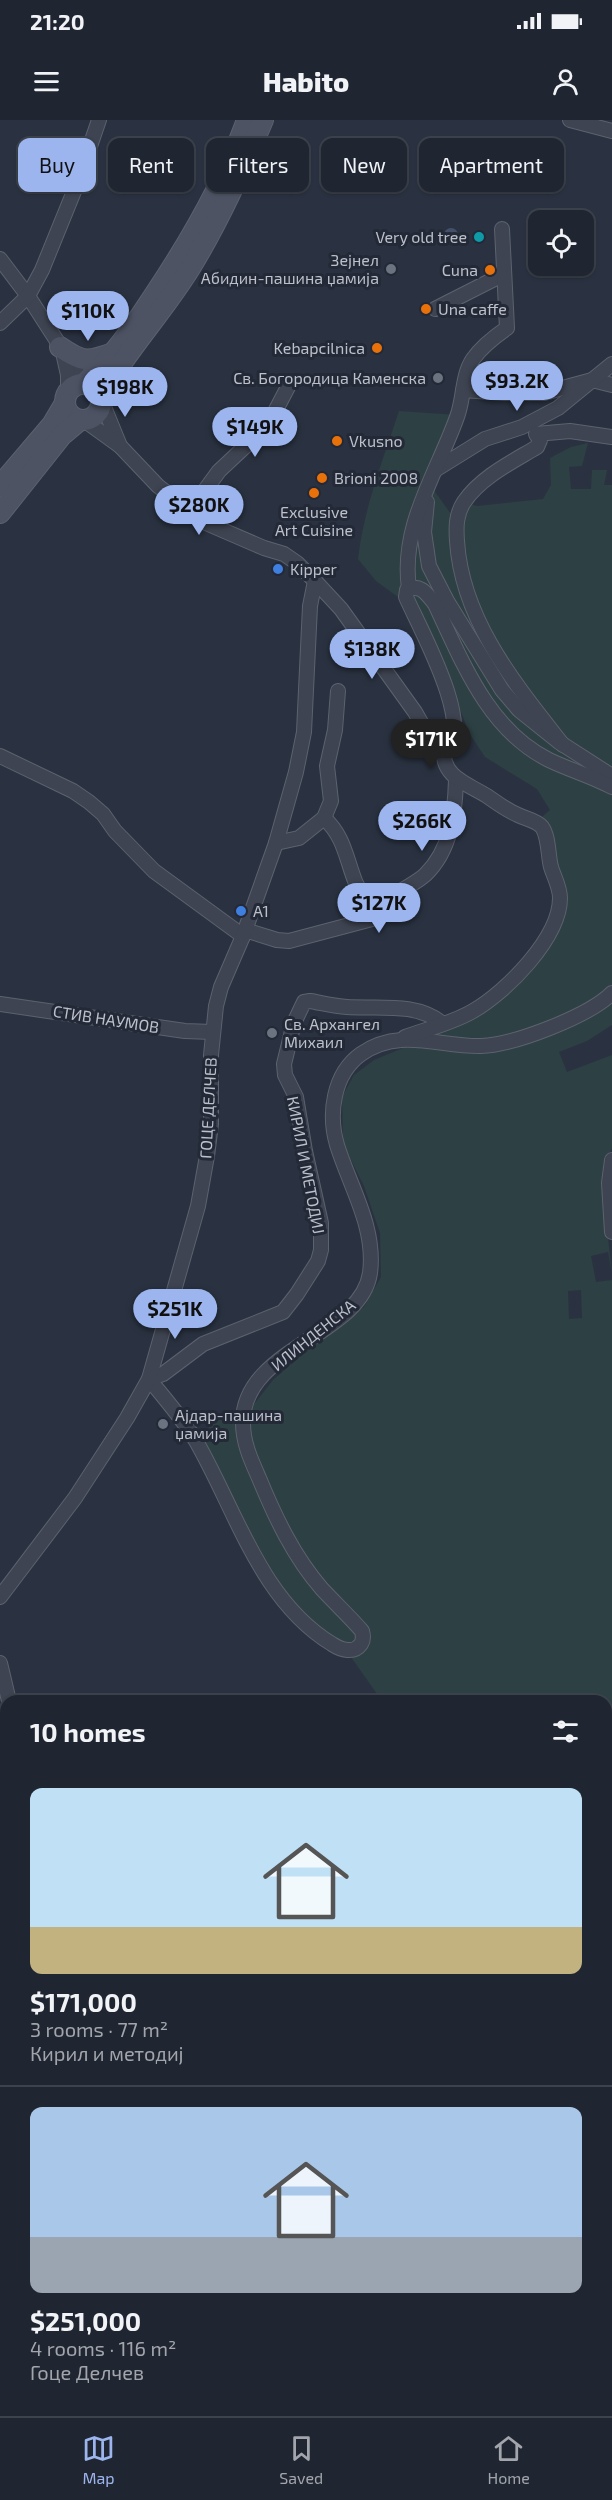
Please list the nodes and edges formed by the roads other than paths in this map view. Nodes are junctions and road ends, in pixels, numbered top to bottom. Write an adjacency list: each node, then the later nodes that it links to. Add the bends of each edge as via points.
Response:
1 (99, 120): 9 (street, via 77,184)
2 (247, 120): 13 (main road, via 181,256)
3 (263, 120): 20 (main road, via 218,219 147,331 111,377)
4 (570, 120): 5 (street)
5 (612, 131)
6 (502, 229): 8 (street)
7 (0, 259): 9 (street)
8 (504, 274): 10 (street); 18 (street, via 507,328 485,344 471,361)
9 (28, 296): 11 (street); 12 (street)
10 (435, 309)
11 (0, 323)
12 (60, 347): 13 (main road, via 83,360); 19 (street)
13 (113, 353): 19 (main road)
14 (612, 364): 15 (street)
15 (592, 380): 17 (street); 18 (street, via 544,393); 22 (street, via 558,408)
16 (289, 385): 28 (street, via 268,425 219,471)
17 (612, 385)
18 (463, 390): 26 (street, via 458,415)
19 (72, 393): 20 (main road, via 94,387); 21 (main road, via 71,415); 27 (main road, via 52,425)
20 (101, 398): 21 (main road, via 98,413); 25 (street)
21 (82, 420): 25 (street); 29 (main road, via 62,435)
22 (511, 431): 23 (street); 26 (street, via 485,439 456,455)
23 (536, 434): 24 (street, via 570,431); 33 (street, via 540,440 537,447 485,481 464,502 456,522 458,556 467,591 501,664)
24 (612, 437)
25 (120, 446): 28 (street)
26 (430, 477): 31 (street, via 412,528); 33 (street, via 424,532 429,566 502,690 519,710)
27 (0, 486)
28 (189, 512): 30 (street, via 284,554)
29 (0, 513)
30 (315, 581): 34 (street, via 416,712 432,742); 40 (street, ГОЦЕ ДЕЛЧЕВ, via 310,606 304,732)
31 (409, 588): 34 (street, via 406,597 429,643 454,709 453,740); 38 (street, via 423,590 435,604 489,708 516,737 548,759)
32 (338, 691): 39 (street, via 327,766 331,801)
33 (563, 745): 36 (street)
34 (444, 749): 37 (street, via 445,764)
35 (0, 756): 42 (street, via 73,791 103,814 154,871)
36 (612, 776)
37 (456, 780): 41 (street, via 454,820 437,859 424,875); 45 (street, via 543,828 560,898 548,934 523,969 472,1012)
38 (612, 787)
39 (324, 818): 40 (street, via 299,838); 41 (street, via 343,843 355,882)
40 (276, 843): 42 (street, ГОЦЕ ДЕЛЧЕВ)
41 (369, 909): 42 (street, via 369,921 297,940)
42 (244, 933): 46 (street, ГОЦЕ ДЕЛЧЕВ, via 221,987)
43 (612, 993): 47 (street, ИЛИНДЕНСКА, via 581,1016 500,1044 480,1046)
44 (0, 1004): 46 (street, СТИВ НАУМОВ)
45 (442, 1023): 47 (street); 50 (street, КИРИЛ И МЕТОДИЈ, via 424,1013 404,1009 304,1002 294,1023 284,1064 296,1097 321,1223 318,1261 283,1312 203,1344 163,1374)
46 (213, 1032): 50 (street, ГОЦЕ ДЕЛЧЕВ, via 206,1164 198,1206)
47 (402, 1038): 50 (street, ИЛИНДЕНСКА, via 359,1055 341,1075 335,1100 337,1145 369,1237 371,1264 366,1288 349,1310 278,1360 259,1380 247,1398 242,1420 244,1441 293,1550 321,1588 362,1631 360,1645 346,1650 326,1641 292,1609 245,1540 195,1439)
48 (612, 1161): 49 (street)
49 (612, 1232)
50 (148, 1379): 51 (street, ГОЦЕ ДЕЛЧЕВ, via 75,1498)
51 (0, 1597)
52 (0, 1663): 53 (street)
53 (8, 1695)

